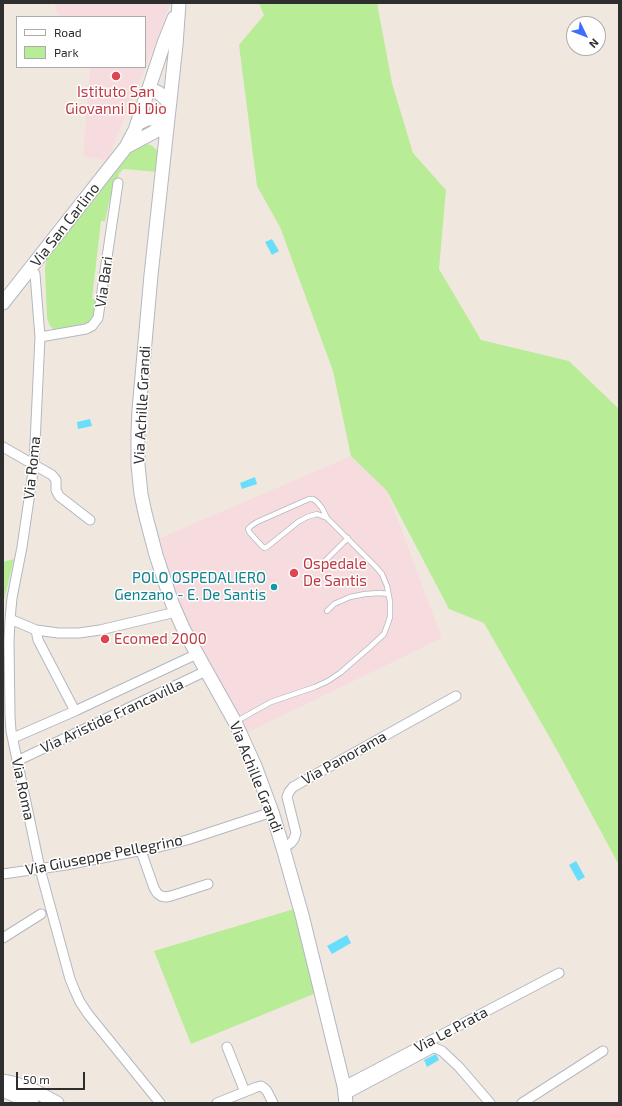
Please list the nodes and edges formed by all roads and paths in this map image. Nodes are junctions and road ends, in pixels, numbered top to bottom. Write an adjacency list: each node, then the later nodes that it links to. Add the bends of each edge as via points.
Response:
1 (179, 5): 2 (street, Via San Carlino); 3 (street, Via Achille Grandi)
2 (149, 88): 3 (street); 4 (street, Via San Carlino)
3 (170, 103): 5 (street, Via Achille Grandi)
4 (137, 124): 5 (street, via 154,119); 7 (street, Via San Carlino)
5 (167, 125): 6 (street, Via San Carlino); 8 (street, Via Achille Grandi)
6 (138, 140): 7 (street, Via San Carlino); 8 (street, via 153,141)
7 (126, 147): 11 (street, Via San Carlino)
8 (164, 153): 21 (street, Via Achille Grandi, via 139,410 138,465 150,534)
9 (118, 183): 12 (street, Via Bari, via 98,318 86,329)
10 (35, 274): 12 (street, Via Roma)
11 (3, 302)
12 (40, 338): 14 (street, Via Roma)
13 (3, 447): 14 (street)
14 (34, 465): 16 (street, via 54,477 59,496); 22 (street, Via Roma)
15 (327, 518): 15 (lane, via 318,514 307,517 264,548 248,529 257,522 309,499 317,502); 17 (lane)
16 (90, 520)
17 (348, 538): 18 (lane); 19 (lane, via 382,574)
18 (322, 564)
19 (388, 594): 20 (lane, via 350,597 334,604); 28 (lane, via 390,617 384,634 354,662 328,681 271,702)
20 (326, 611)
21 (176, 612): 23 (street, via 90,632 58,633); 24 (street, Via Achille Grandi)
22 (10, 619): 23 (street); 29 (street, Via Roma)
23 (36, 630): 27 (street, via 38,640)
24 (196, 654): 25 (street, Via Achille Grandi); 27 (street, Via Aristide Francavilla)
25 (206, 671): 28 (street, Via Achille Grandi); 30 (street, Via Aristide Francavilla)
26 (456, 696): 32 (street, Via Panorama, via 293,787 287,797 296,833 291,843)
27 (75, 710): 29 (street, Via Aristide Francavilla)
28 (235, 722): 31 (street, Via Achille Grandi)
29 (12, 738): 30 (street, Via Roma)
30 (18, 761): 34 (street, Via Roma)
31 (272, 812): 32 (street, Via Achille Grandi); 33 (street, Via Giuseppe Pellegrino, via 177,843)
32 (284, 848): 45 (street, Via Achille Grandi)
33 (141, 851): 34 (street, Via Giuseppe Pellegrino); 36 (street, via 154,888 161,896 171,896)
34 (40, 869): 35 (street, Via Giuseppe Pellegrino); 48 (street, Via Roma, via 77,997)
35 (3, 874)
36 (208, 884)
37 (41, 914): 38 (street)
38 (3, 938)
39 (559, 973): 45 (street, Via Le Prata)
40 (227, 1047): 44 (street)
41 (603, 1051): 52 (street)
42 (3, 1082): 47 (street, via 33,1090)
43 (3, 1090): 46 (street)
44 (245, 1092): 49 (street); 50 (street, via 263,1087)
45 (345, 1095): 51 (street, Via Le Prata, via 436,1048 459,1067)
46 (32, 1103)
47 (57, 1103)
48 (160, 1103)
49 (217, 1103)
50 (273, 1103)
51 (490, 1103)
52 (522, 1103)

